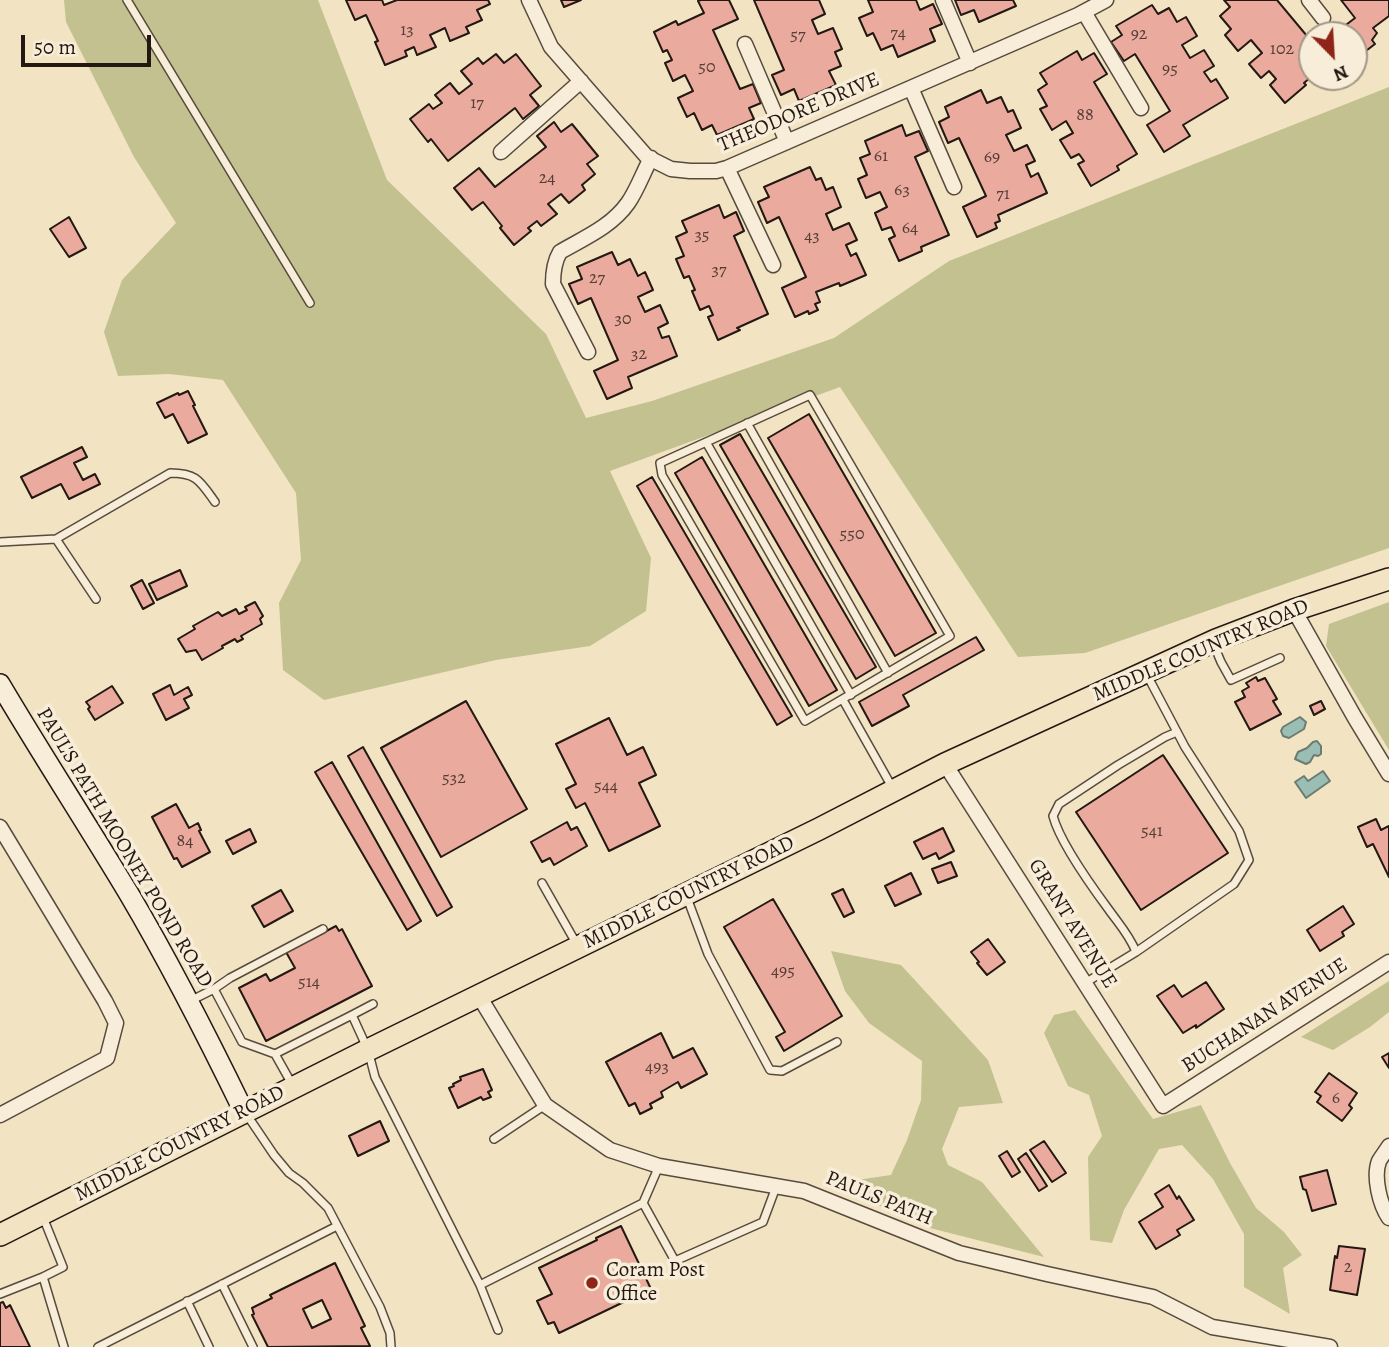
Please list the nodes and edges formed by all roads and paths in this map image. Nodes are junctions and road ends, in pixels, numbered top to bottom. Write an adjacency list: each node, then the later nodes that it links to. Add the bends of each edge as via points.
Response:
1 (127, 0): 19 (lane)
2 (529, 0): 10 (street, THEODORE DRIVE, via 551,47)
3 (943, 0): 9 (street)
4 (1106, 0): 6 (street, THEODORE DRIVE)
5 (1309, 0): 7 (street)
6 (1084, 12): 9 (street, THEODORE DRIVE); 12 (street)
7 (1323, 18)
8 (745, 44): 13 (street)
9 (970, 62): 11 (street, THEODORE DRIVE)
10 (581, 81): 14 (street); 15 (street, THEODORE DRIVE)
11 (911, 88): 13 (street, THEODORE DRIVE); 17 (street)
12 (1141, 108)
13 (787, 142): 16 (street, THEODORE DRIVE)
14 (501, 152)
15 (651, 158): 16 (street, THEODORE DRIVE, via 671,169); 20 (street, via 618,215 556,259 553,284)
16 (727, 168): 18 (street)
17 (954, 187)
18 (773, 265)
19 (310, 303)
20 (588, 352)
21 (747, 423): 22 (lane); 32 (lane); 32 (lane, via 810,395 950,636)
22 (706, 442): 34 (lane); 35 (lane, via 660,463 662,475 805,721)
23 (215, 502): 24 (lane, via 194,476 170,473)
24 (56, 539): 25 (lane); 27 (lane)
25 (0, 542)
26 (1389, 579): 28 (main road, MIDDLE COUNTRY ROAD)
27 (96, 599)
28 (1294, 610): 29 (main road, MIDDLE COUNTRY ROAD); 38 (street)
29 (1213, 642): 30 (lane, via 1231,680); 31 (main road, MIDDLE COUNTRY ROAD)
30 (1280, 658)
31 (1146, 672): 36 (lane); 37 (main road, MIDDLE COUNTRY ROAD)
32 (888, 673): 34 (lane)
33 (0, 684): 50 (street, PAUL'S PATH MOONEY POND ROAD, via 129,894)
34 (851, 695): 35 (lane)
35 (843, 700): 39 (lane)
36 (1177, 732): 45 (lane, via 1239,831 1249,860 1234,884); 45 (lane, via 1059,804 1053,816 1071,854)
37 (945, 764): 39 (main road, MIDDLE COUNTRY ROAD); 47 (street, GRANT AVENUE)
38 (1389, 774)
39 (895, 790): 42 (main road, MIDDLE COUNTRY ROAD)
40 (0, 827): 60 (street, via 116,1023 107,1058)
41 (542, 883): 44 (lane)
42 (686, 894): 44 (main road, MIDDLE COUNTRY ROAD); 53 (lane, via 708,954 770,1070 782,1071)
43 (323, 929): 48 (lane)
44 (578, 947): 49 (main road, MIDDLE COUNTRY ROAD)
45 (1136, 952): 47 (lane)
46 (1389, 961): 58 (street, BUCHANAN AVENUE)
47 (1085, 984): 58 (street, GRANT AVENUE)
48 (214, 989): 50 (lane); 55 (lane, via 242,1042)
49 (478, 996): 54 (main road, MIDDLE COUNTRY ROAD); 57 (street, PAULS PATH)
50 (189, 1002): 59 (street, PAUL'S PATH MOONEY POND ROAD)
51 (373, 1004): 52 (lane)
52 (352, 1015): 54 (lane); 55 (lane)
53 (837, 1042)
54 (368, 1050): 56 (main road, MIDDLE COUNTRY ROAD); 72 (lane, via 376,1077)
55 (275, 1054): 56 (lane)
56 (294, 1087): 59 (main road, MIDDLE COUNTRY ROAD)
57 (545, 1105): 61 (lane); 63 (street, PAULS PATH, via 610,1150)
58 (1163, 1106)
59 (244, 1112): 66 (main road, MIDDLE COUNTRY ROAD); 68 (lane, via 289,1173 328,1208)
60 (0, 1115)
61 (494, 1139)
62 (1389, 1146): 67 (street, via 1378,1163 1378,1191)
63 (659, 1166): 64 (street, PAULS PATH); 65 (lane)
64 (776, 1187): 65 (lane, via 763,1222 675,1261); 81 (street, PAULS PATH, via 804,1191 959,1253 1153,1297 1212,1327)
65 (643, 1203): 72 (lane)
66 (41, 1213): 69 (main road, MIDDLE COUNTRY ROAD); 70 (lane, via 62,1267)
67 (1389, 1218)
68 (337, 1226): 71 (lane); 80 (lane, via 380,1307)
69 (0, 1234)
70 (43, 1277): 73 (lane); 76 (lane)
71 (222, 1284): 74 (lane); 79 (lane)
72 (480, 1285): 75 (lane)
73 (0, 1294)
74 (187, 1301): 77 (lane); 78 (lane)
75 (498, 1330)
76 (64, 1347)
77 (98, 1347)
78 (209, 1347)
79 (253, 1347)
80 (391, 1347)
81 (1330, 1347)

